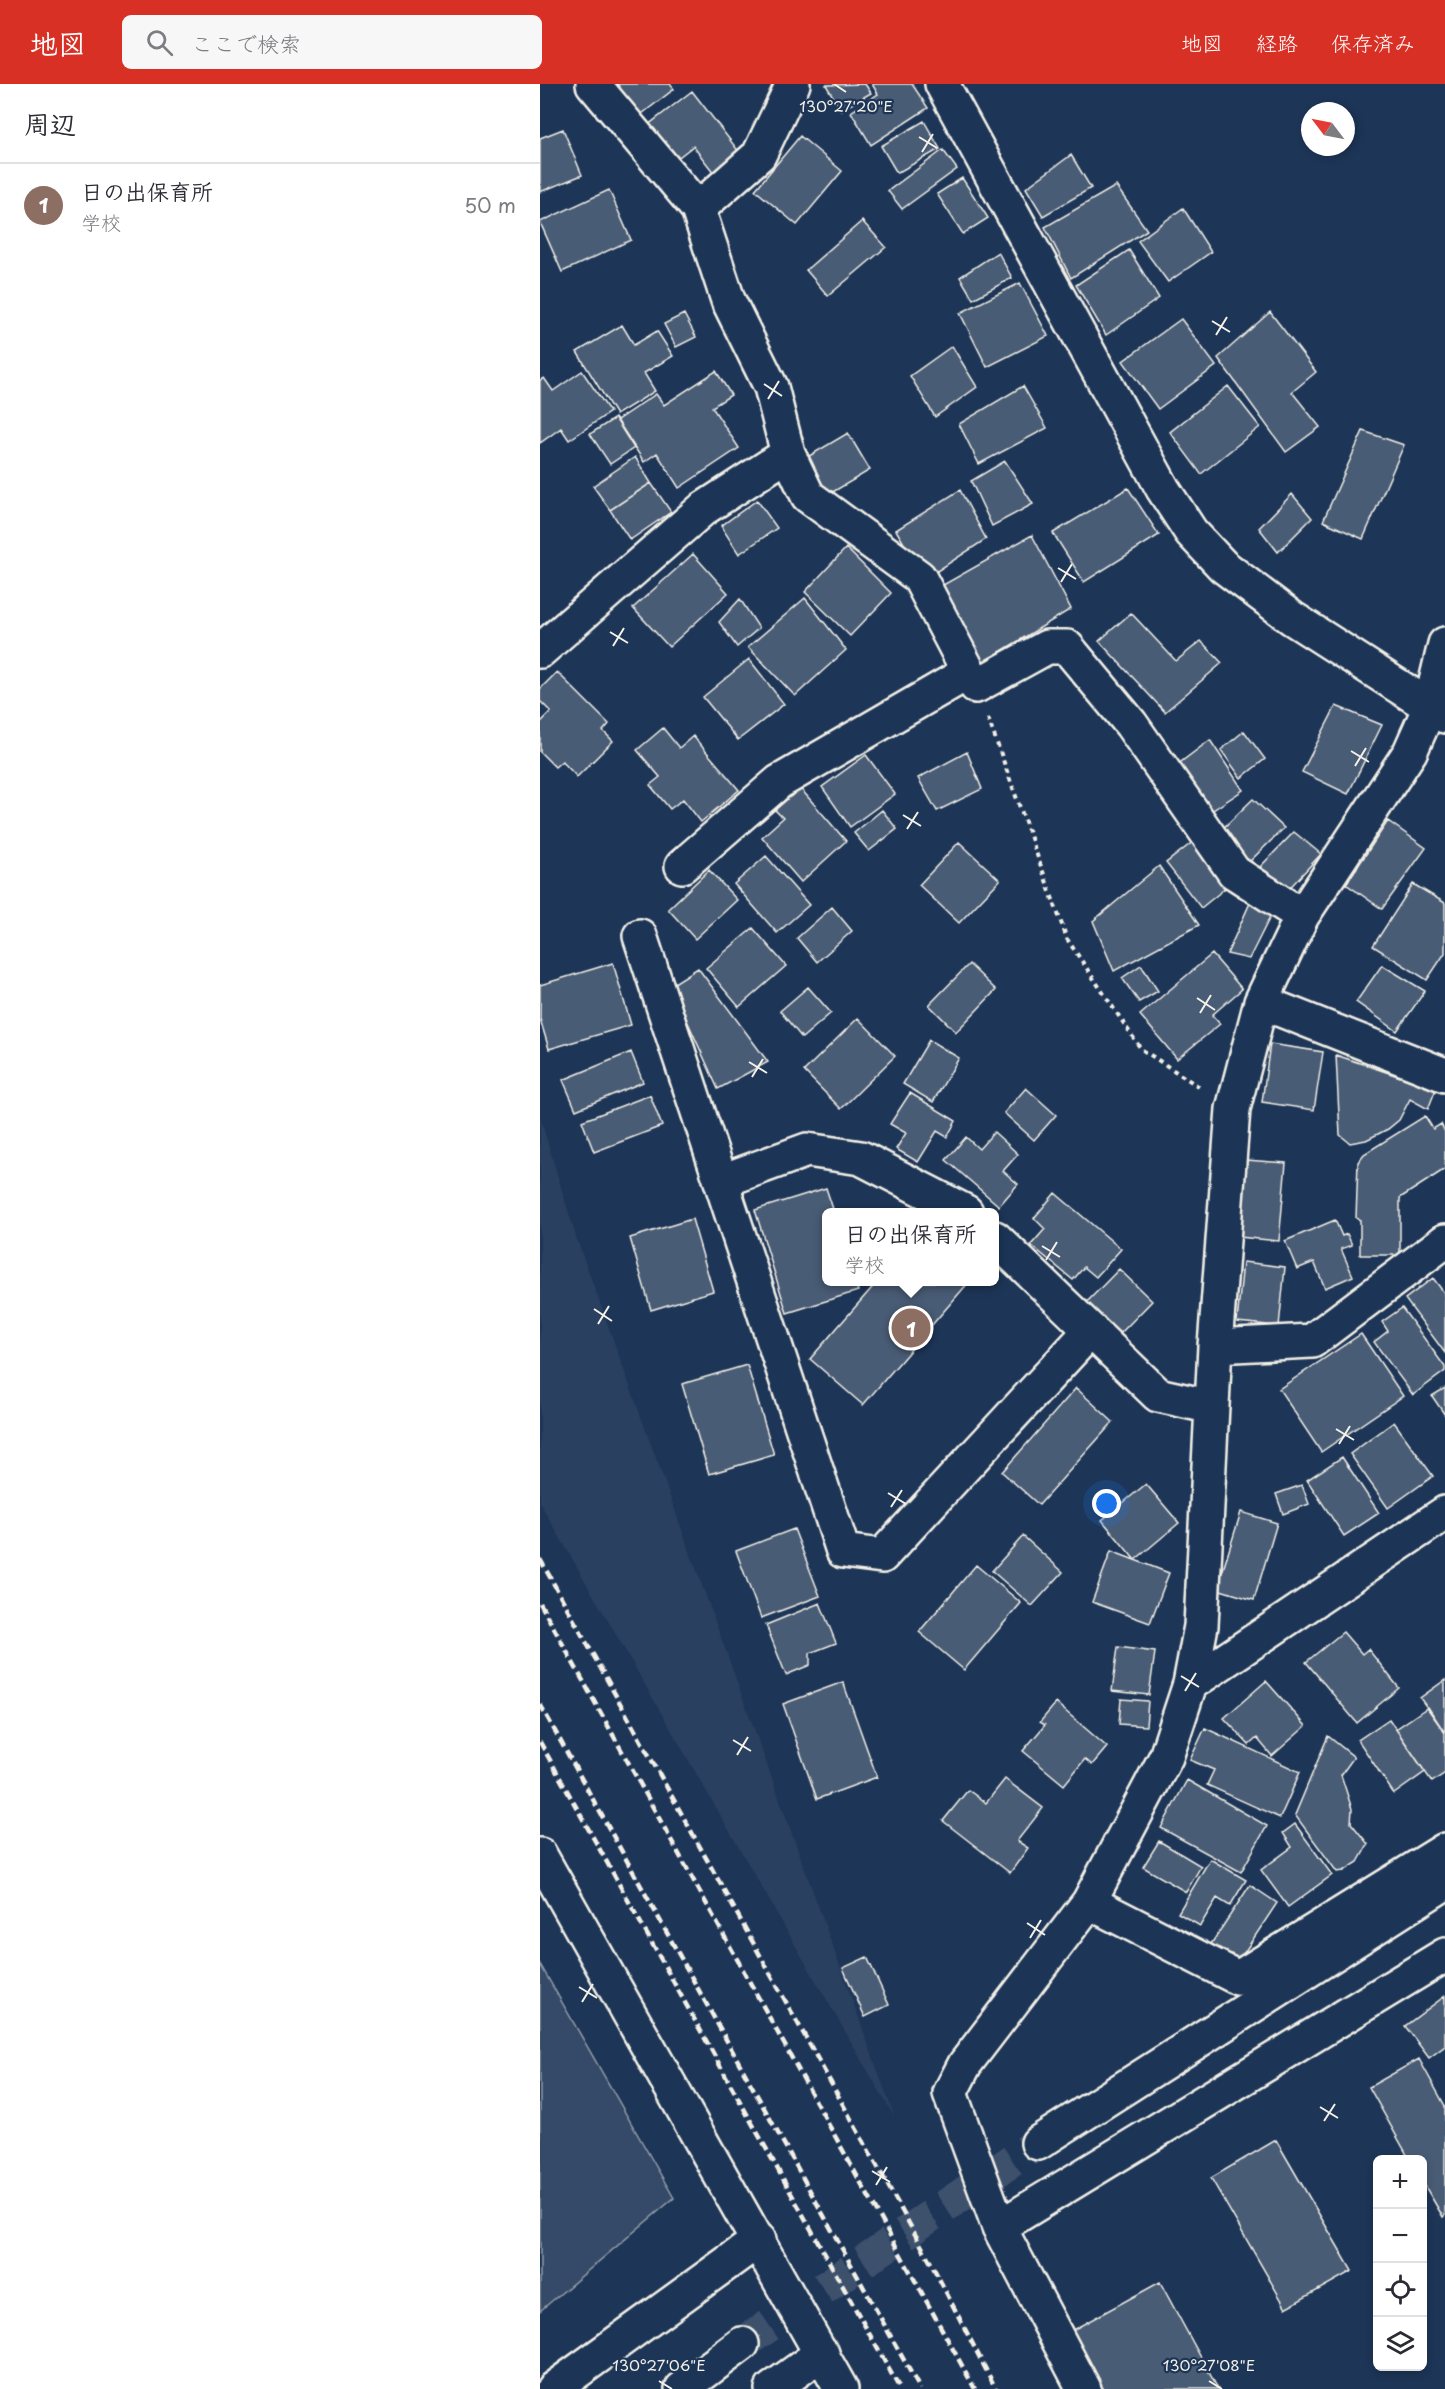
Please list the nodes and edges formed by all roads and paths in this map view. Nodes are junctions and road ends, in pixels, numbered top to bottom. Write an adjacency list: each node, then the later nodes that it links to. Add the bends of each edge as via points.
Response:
1 (593, 84): 4 (street)
2 (793, 84): 4 (street, via 759,155)
3 (942, 84): 9 (street, via 1162,489 1191,532 1223,566 1292,618)
4 (698, 209): 5 (street, via 728,300 771,387)
5 (789, 454): 7 (street, via 703,509); 8 (street, via 808,496 919,577)
6 (1445, 644): 9 (street)
7 (540, 651)
8 (973, 679): 10 (street, via 779,782); 11 (street, via 1047,648 1067,647 1131,724 1234,872); 15 (path, via 1067,939 1141,1049)
9 (1438, 711): 11 (street)
10 (682, 866)
11 (1302, 916): 13 (street)
12 (640, 936): 16 (street)
13 (1262, 1002): 14 (street); 15 (street)
14 (1445, 1075)
15 (1233, 1109): 21 (street)
16 (722, 1181): 17 (street, via 807,1150 861,1158); 20 (street, via 843,1551 882,1556)
17 (958, 1208)
18 (1445, 1241): 21 (street, via 1312,1341)
19 (999, 1242): 20 (street)
20 (1091, 1330): 22 (street, via 1158,1395)
21 (1215, 1346): 22 (street)
22 (1212, 1407): 24 (street, via 1201,1626)
23 (1445, 1513): 24 (street)
24 (1190, 1684): 28 (street, via 1166,1757)
25 (1445, 1850): 28 (street, via 1238,1978)
26 (540, 1855): 32 (street)
27 (1445, 1883): 30 (street)
28 (1089, 1902): 31 (street, via 964,2064 950,2094)
29 (1445, 1955): 31 (street)
30 (1038, 2143)
31 (999, 2227): 39 (street)
32 (759, 2240): 34 (street); 35 (street)
33 (742, 2344): 36 (street)
34 (822, 2353): 37 (street); 38 (street)
35 (553, 2389)
36 (682, 2389)
37 (772, 2389)
38 (841, 2389)
39 (1083, 2389)

